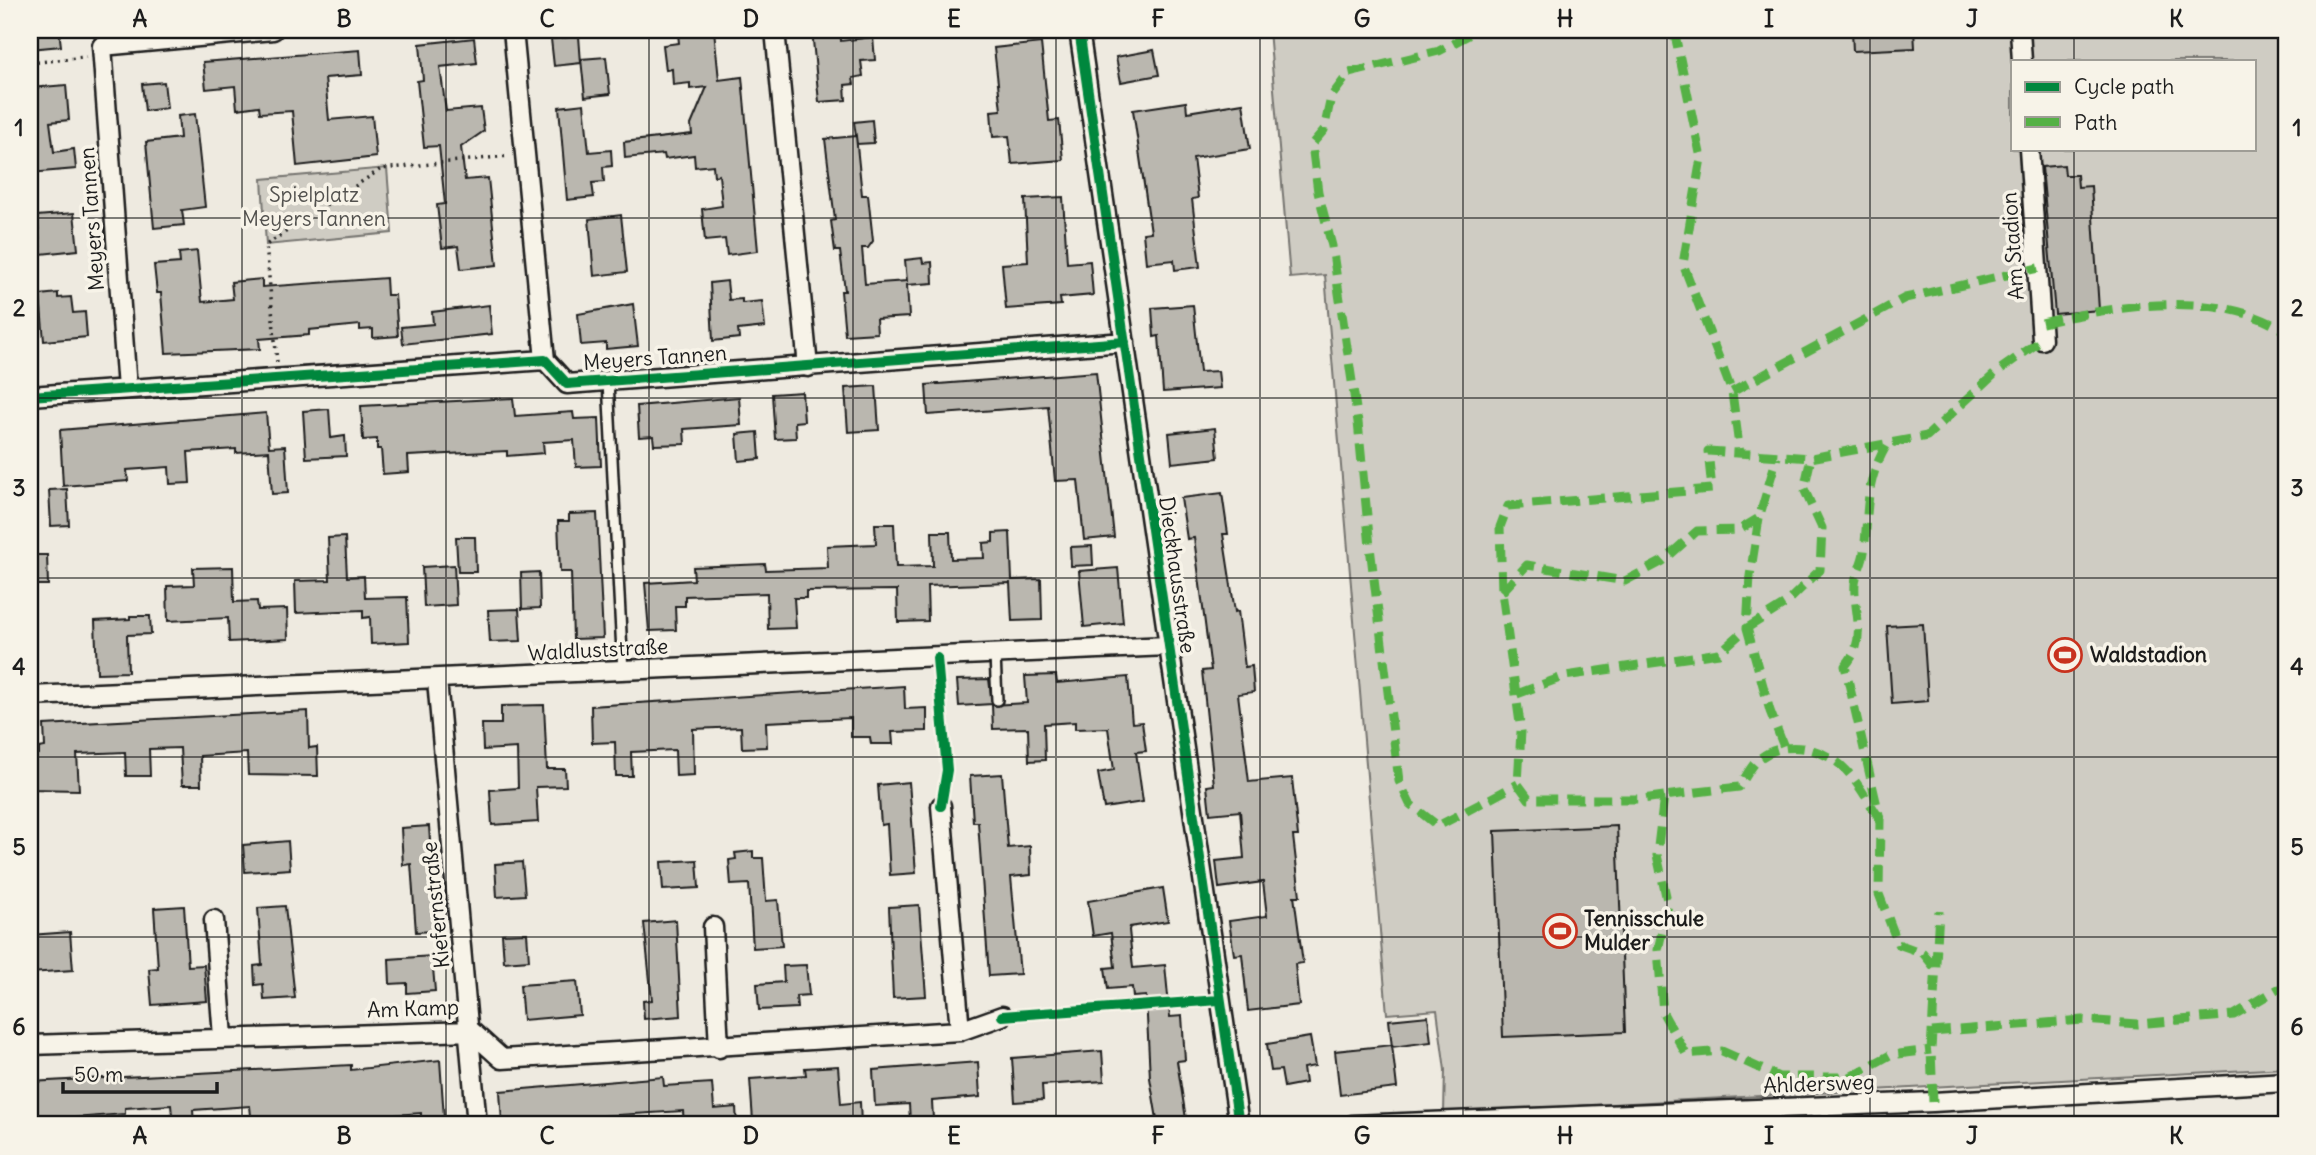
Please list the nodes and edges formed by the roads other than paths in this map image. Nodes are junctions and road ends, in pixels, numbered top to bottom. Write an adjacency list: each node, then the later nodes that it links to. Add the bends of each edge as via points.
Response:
1 (273, 30): 6 (street)
2 (513, 30): 11 (street)
3 (775, 30): 12 (street)
4 (1079, 30): 10 (street, Dieckhausstraße)
5 (2020, 30): 7 (street)
6 (101, 44): 14 (street, Meyers Tannen)
7 (2022, 60)
8 (2029, 150): 9 (street, Am Stadion)
9 (2042, 340)
10 (1125, 342): 12 (street, Meyers Tannen); 16 (street, Dieckhausstraße)
11 (545, 360): 13 (street, Meyers Tannen, via 567,384); 14 (street)
12 (808, 367): 13 (street, Meyers Tannen)
13 (608, 381): 18 (lane)
14 (127, 389): 15 (street)
15 (30, 396)
16 (1168, 646): 17 (street, Waldluststraße); 33 (street, Dieckhausstraße)
17 (995, 655): 18 (street, Waldluststraße); 21 (lane)
18 (623, 671): 19 (street, Waldluststraße)
19 (437, 680): 20 (street, Waldluststraße); 26 (street, Kiefernstraße)
20 (30, 696)
21 (997, 700)
22 (941, 806): 27 (street)
23 (214, 920): 28 (street)
24 (713, 927): 30 (street)
25 (1002, 1016): 27 (street, Am Kamp)
26 (471, 1031): 28 (street, Am Kamp); 30 (street, Am Kamp, via 502,1059); 32 (street, Kiefernstraße)
27 (960, 1031): 30 (street, Am Kamp)
28 (223, 1037): 29 (street, Am Kamp)
29 (30, 1045)
30 (719, 1048)
31 (2286, 1082): 34 (street, Ahldersweg, via 1933,1102)
32 (477, 1125)
33 (1239, 1125)
34 (1353, 1125)

